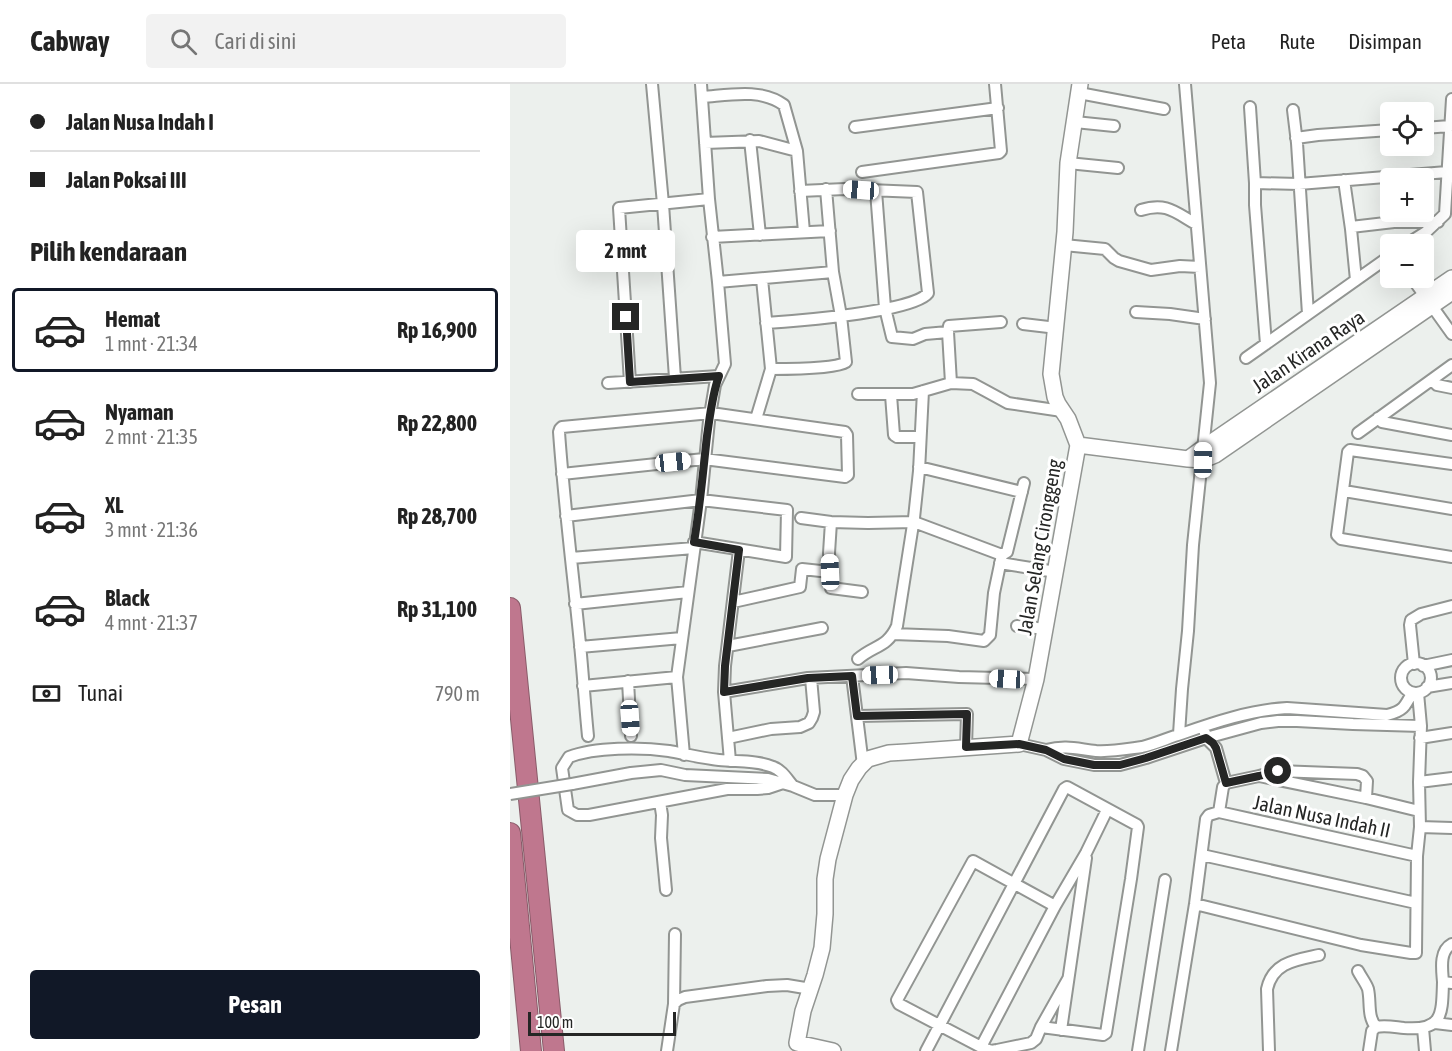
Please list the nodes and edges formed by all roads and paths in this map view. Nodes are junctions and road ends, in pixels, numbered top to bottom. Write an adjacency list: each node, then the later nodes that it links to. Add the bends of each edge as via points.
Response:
1 (652, 84): 33 (street)
2 (701, 84): 6 (street)
3 (995, 84): 9 (street)
4 (1185, 84): 36 (street)
5 (1080, 88): 10 (street); 12 (street)
6 (703, 98): 20 (street); 21 (street, via 762,95 782,104)
7 (1452, 99): 14 (street)
8 (1250, 107): 27 (street)
9 (998, 108): 15 (street); 24 (street, via 998,154)
10 (1164, 109)
11 (1293, 110): 18 (street)
12 (1075, 122): 13 (street); 22 (street)
13 (1114, 126)
14 (1450, 126): 16 (street); 25 (street)
15 (855, 127)
16 (1434, 127)
17 (1380, 131): 18 (street)
18 (1296, 138): 28 (street)
19 (750, 140): 20 (street); 21 (street); 41 (street)
20 (705, 143): 32 (street)
21 (797, 151): 30 (street)
22 (1068, 163): 23 (street); 43 (street)
23 (1118, 168)
24 (862, 172)
25 (1447, 172): 26 (street); 35 (street, via 1446,212)
26 (1344, 180): 28 (street); 37 (street)
27 (1255, 183): 28 (street); 65 (street)
28 (1299, 184): 56 (street)
29 (826, 189): 30 (street); 31 (street); 38 (street)
30 (800, 191): 39 (street)
31 (876, 191): 54 (street); 54 (street, via 918,192 928,291 920,300)
32 (709, 199): 33 (street); 42 (street)
33 (663, 204): 70 (street); 72 (street, via 618,210)
34 (1141, 210): 36 (street, via 1166,207)
35 (1438, 222): 37 (street); 40 (street)
36 (1196, 224): 45 (street)
37 (1351, 227): 49 (street)
38 (830, 231): 39 (street); 46 (street)
39 (804, 232): 41 (street)
40 (1421, 234)
41 (760, 235): 42 (street)
42 (712, 237): 50 (street)
43 (1064, 245): 45 (street, via 1106,249 1119,261 1151,270); 62 (street)
44 (1380, 263): 49 (street)
45 (1200, 267): 58 (street)
46 (833, 272): 48 (street); 57 (street)
47 (1452, 278): 53 (street, Jalan Kirana Raya)
48 (762, 279): 50 (street); 60 (street)
49 (1356, 280): 56 (street)
50 (718, 282): 69 (street, via 725,364)
51 (1419, 288): 53 (street)
52 (1452, 292): 53 (street, Jalan Kirana Raya)
53 (1429, 301): 64 (street); 87 (street, Jalan Kirana Raya, via 1226,448 1215,455)
54 (885, 308): 57 (street); 63 (street, via 892,337 913,339)
55 (1136, 312): 58 (street)
56 (1308, 314): 65 (street)
57 (841, 316): 60 (street); 68 (street, via 845,364)
58 (1205, 319): 87 (street, via 1210,382)
59 (1000, 322): 63 (street, via 951,325)
60 (766, 323): 68 (street)
61 (1023, 324): 62 (street)
62 (1057, 328): 79 (street, via 1051,374 1054,397)
63 (948, 332): 74 (street)
64 (1452, 334)
65 (1266, 344): 66 (street)
66 (1246, 358)
67 (1452, 365): 71 (street)
68 (771, 369): 82 (street)
69 (719, 376): 70 (street); 80 (street)
70 (675, 378): 72 (street)
71 (1431, 380): 75 (street); 81 (street)
72 (630, 382): 73 (street)
73 (609, 383)
74 (951, 383): 76 (street); 79 (street, via 973,384 1008,403)
75 (1452, 388)
76 (923, 391): 78 (street); 85 (street)
77 (858, 394): 78 (street)
78 (891, 395): 85 (street, via 894,435)
79 (1062, 411): 86 (street)
80 (711, 412): 82 (street); 88 (street); 91 (street, via 562,427)
81 (1378, 418): 83 (street); 84 (street, via 1382,422)
82 (756, 419): 88 (street, via 845,432 847,477)
83 (1358, 433)
84 (1452, 435)
85 (920, 437): 90 (street)
86 (1078, 445): 87 (street); 105 (street, Jalan Selang Cironggeng)
87 (1198, 455): 135 (street)
88 (705, 459): 91 (street); 93 (street)
89 (1452, 464): 92 (street, via 1350,450)
90 (919, 467): 98 (street); 103 (street, via 1023,488 1007,552)
91 (562, 474): 95 (street)
92 (1344, 491): 94 (street); 101 (street, via 1339,538)
93 (701, 500): 95 (street); 99 (street); 100 (street, via 787,510 786,557)
94 (1452, 509)
95 (566, 516): 102 (street)
96 (801, 518): 97 (street)
97 (831, 522): 98 (street); 104 (street)
98 (914, 522): 103 (street); 115 (street)
99 (694, 545): 100 (street); 102 (street); 106 (street)
100 (739, 550): 108 (street)
101 (1452, 557)
102 (570, 558): 109 (street)
103 (1001, 559): 105 (street); 115 (street, via 990,635 984,641)
104 (830, 572): 107 (street, via 831,588); 108 (street, via 802,569 800,587)
105 (1056, 572): 114 (street, Jalan Selang Cironggeng)
106 (688, 592): 109 (street); 116 (street)
107 (862, 592)
108 (733, 602): 117 (street)
109 (575, 604): 118 (street)
110 (1452, 606): 121 (street, via 1411,620)
111 (510, 608): 191 (highway)
112 (1017, 626): 114 (street)
113 (822, 628): 117 (street)
114 (1046, 629): 125 (street, Jalan Selang Cironggeng)
115 (893, 634): 119 (street)
116 (682, 638): 118 (street); 123 (street)
117 (728, 646): 130 (street)
118 (580, 647): 128 (street)
119 (858, 659)
120 (1452, 660): 121 (street)
121 (1419, 665): 129 (street, via 1427,669 1430,678); 129 (street, via 1407,666 1401,677 1408,691)
122 (852, 676): 124 (street); 125 (street, via 906,673); 131 (street)
123 (677, 677): 126 (street); 145 (street)
124 (811, 678): 130 (street); 138 (street, via 814,712 809,723)
125 (1036, 680): 141 (street, Jalan Selang Cironggeng)
126 (628, 681): 128 (street); 137 (street)
127 (1452, 683): 129 (street)
128 (583, 686): 136 (street)
129 (1419, 691): 132 (street, via 1405,707 1387,715 1287,708 1262,710); 133 (street)
130 (724, 692): 138 (street)
131 (857, 716): 143 (street, via 967,714); 148 (street)
132 (1203, 726): 135 (street); 139 (street)
133 (1421, 726): 139 (street, via 1278,721); 140 (street)
134 (1452, 733): 140 (street)
135 (1179, 734): 142 (street)
136 (588, 736)
137 (631, 736)
138 (728, 738): 147 (street)
139 (1206, 738): 146 (street); 152 (street, via 1216,748)
140 (1420, 738): 151 (street)
141 (1019, 744): 143 (street); 144 (street)
142 (1143, 746): 144 (street, via 1097,751 1064,746); 146 (street)
143 (966, 747): 148 (street, via 888,753 868,759)
144 (1046, 750): 146 (street, via 1064,759 1094,765 1120,765)
145 (684, 755): 147 (street); 157 (street, via 608,749 568,757 562,768 568,810 577,815)
146 (1144, 759)
147 (730, 761): 153 (street, via 775,767 784,774)
148 (863, 765): 155 (street)
149 (1259, 776): 152 (street); 156 (street); 156 (street, via 1278,771 1357,774 1367,781)
150 (1452, 778): 151 (street)
151 (1419, 782): 159 (street)
152 (1226, 783): 160 (street)
153 (788, 785): 154 (street, bridge, via 768,779 661,770); 155 (street, via 815,795); 157 (street, via 727,789)
154 (510, 794)
155 (845, 795): 179 (street, via 828,859 822,948)
156 (1366, 798): 159 (street)
157 (660, 802): 169 (street)
158 (1107, 810): 164 (street); 168 (street, via 1065,788); 187 (street, via 1138,827 1106,1033)
159 (1419, 811): 161 (street)
160 (1219, 812): 165 (street, via 1206,819); 166 (street, Jalan Nusa Indah II)
161 (1420, 827): 162 (street); 166 (street)
162 (1452, 828)
163 (510, 833): 190 (highway)
164 (1086, 853): 172 (street); 177 (street)
165 (1202, 855): 170 (street); 171 (street)
166 (1417, 856): 170 (street)
167 (1165, 880): 195 (street)
168 (1014, 884): 172 (street); 182 (street); 182 (street, via 973,861 897,1000)
169 (666, 890)
170 (1416, 903): 171 (street, via 1417,951 1411,954)
171 (1195, 904): 196 (street)
172 (1055, 906): 189 (street)
173 (675, 934): 180 (street)
174 (1452, 944): 178 (street, via 1446,947 1442,961)
175 (1319, 955): 197 (street, via 1289,963 1269,979)
176 (1358, 971): 185 (street, via 1367,987 1370,1015)
177 (1068, 979): 184 (street); 187 (street)
178 (1448, 983): 181 (street)
179 (811, 989): 180 (street, via 766,986 685,997); 188 (street)
180 (674, 1004): 192 (street)
181 (1435, 1023): 183 (street); 186 (street)
182 (940, 1025): 189 (street); 194 (street)
183 (1452, 1025)
184 (1041, 1027): 187 (street); 189 (street, via 1031,1043 991,1051)
185 (1376, 1027): 186 (street); 198 (street)
186 (1423, 1028): 199 (street)
187 (1061, 1030)
188 (796, 1047): 193 (street)
189 (981, 1047)
190 (531, 1051)
191 (554, 1051)
192 (668, 1051)
193 (833, 1051)
194 (926, 1051)
195 (1137, 1051)
196 (1171, 1051)
197 (1269, 1051)
198 (1369, 1051)
199 (1425, 1051)

